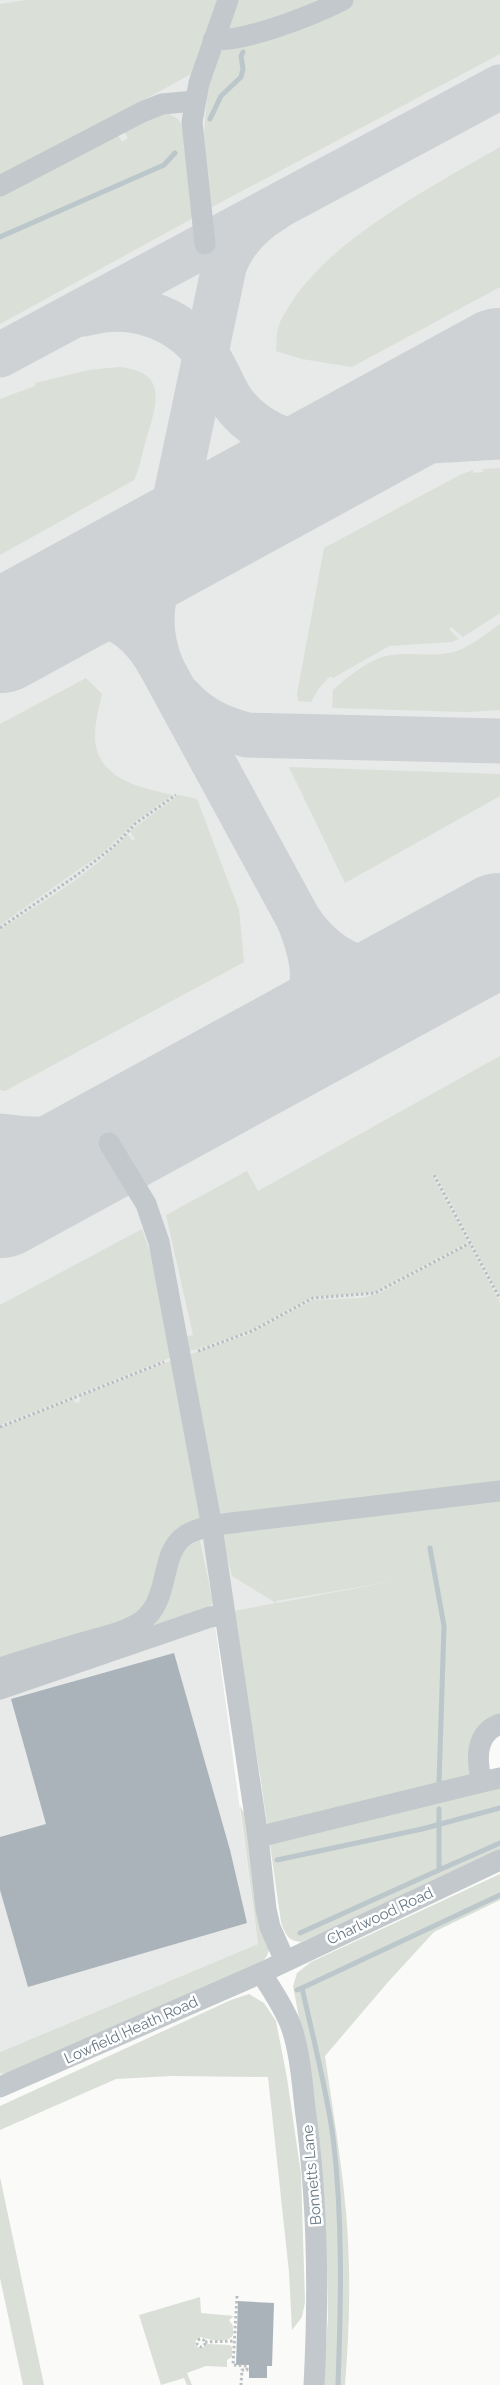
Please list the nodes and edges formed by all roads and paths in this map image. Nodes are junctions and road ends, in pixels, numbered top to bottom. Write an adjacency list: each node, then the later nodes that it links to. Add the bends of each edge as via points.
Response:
1 (228, 0): 3 (street)
2 (343, 0): 3 (street, via 295,20 237,38)
3 (213, 40): 4 (street)
4 (195, 101): 5 (street, via 162,104 142,112); 6 (street, via 193,138)
5 (0, 186)
6 (204, 244)
7 (176, 795): 8 (path, via 136,823 113,847 77,875)
8 (0, 928)
9 (109, 1143): 13 (street, via 153,1220)
10 (434, 1175): 11 (path)
11 (470, 1242): 12 (path); 13 (path, via 375,1293 313,1298 252,1331)
12 (500, 1300)
13 (180, 1356): 14 (path); 16 (street)
14 (0, 1427)
15 (500, 1491): 16 (street)
16 (212, 1527): 17 (street); 18 (street, via 191,1532 177,1543 172,1550 157,1604 136,1624)
17 (224, 1615): 19 (street); 22 (street)
18 (0, 1668)
19 (0, 1689)
20 (500, 1724): 21 (street, via 481,1740 478,1762)
21 (491, 1780): 22 (street)
22 (258, 1837): 24 (street, via 268,1919)
23 (500, 1860): 24 (street, Charlwood Road)
24 (285, 1961): 25 (street, Charlwood Road)
25 (261, 1973): 26 (street, Lowfield Heath Road); 35 (street, Bonnetts Lane, via 292,2033 307,2121 316,2202 318,2261)
26 (0, 2088)
27 (236, 2296): 29 (path)
28 (229, 2320): 29 (path)
29 (236, 2320): 30 (path)
30 (236, 2341): 31 (path); 33 (path)
31 (205, 2342)
32 (227, 2361): 33 (path)
33 (234, 2362): 34 (path, via 233,2365 247,2366 247,2370 242,2370)
34 (241, 2385)
35 (314, 2385)

